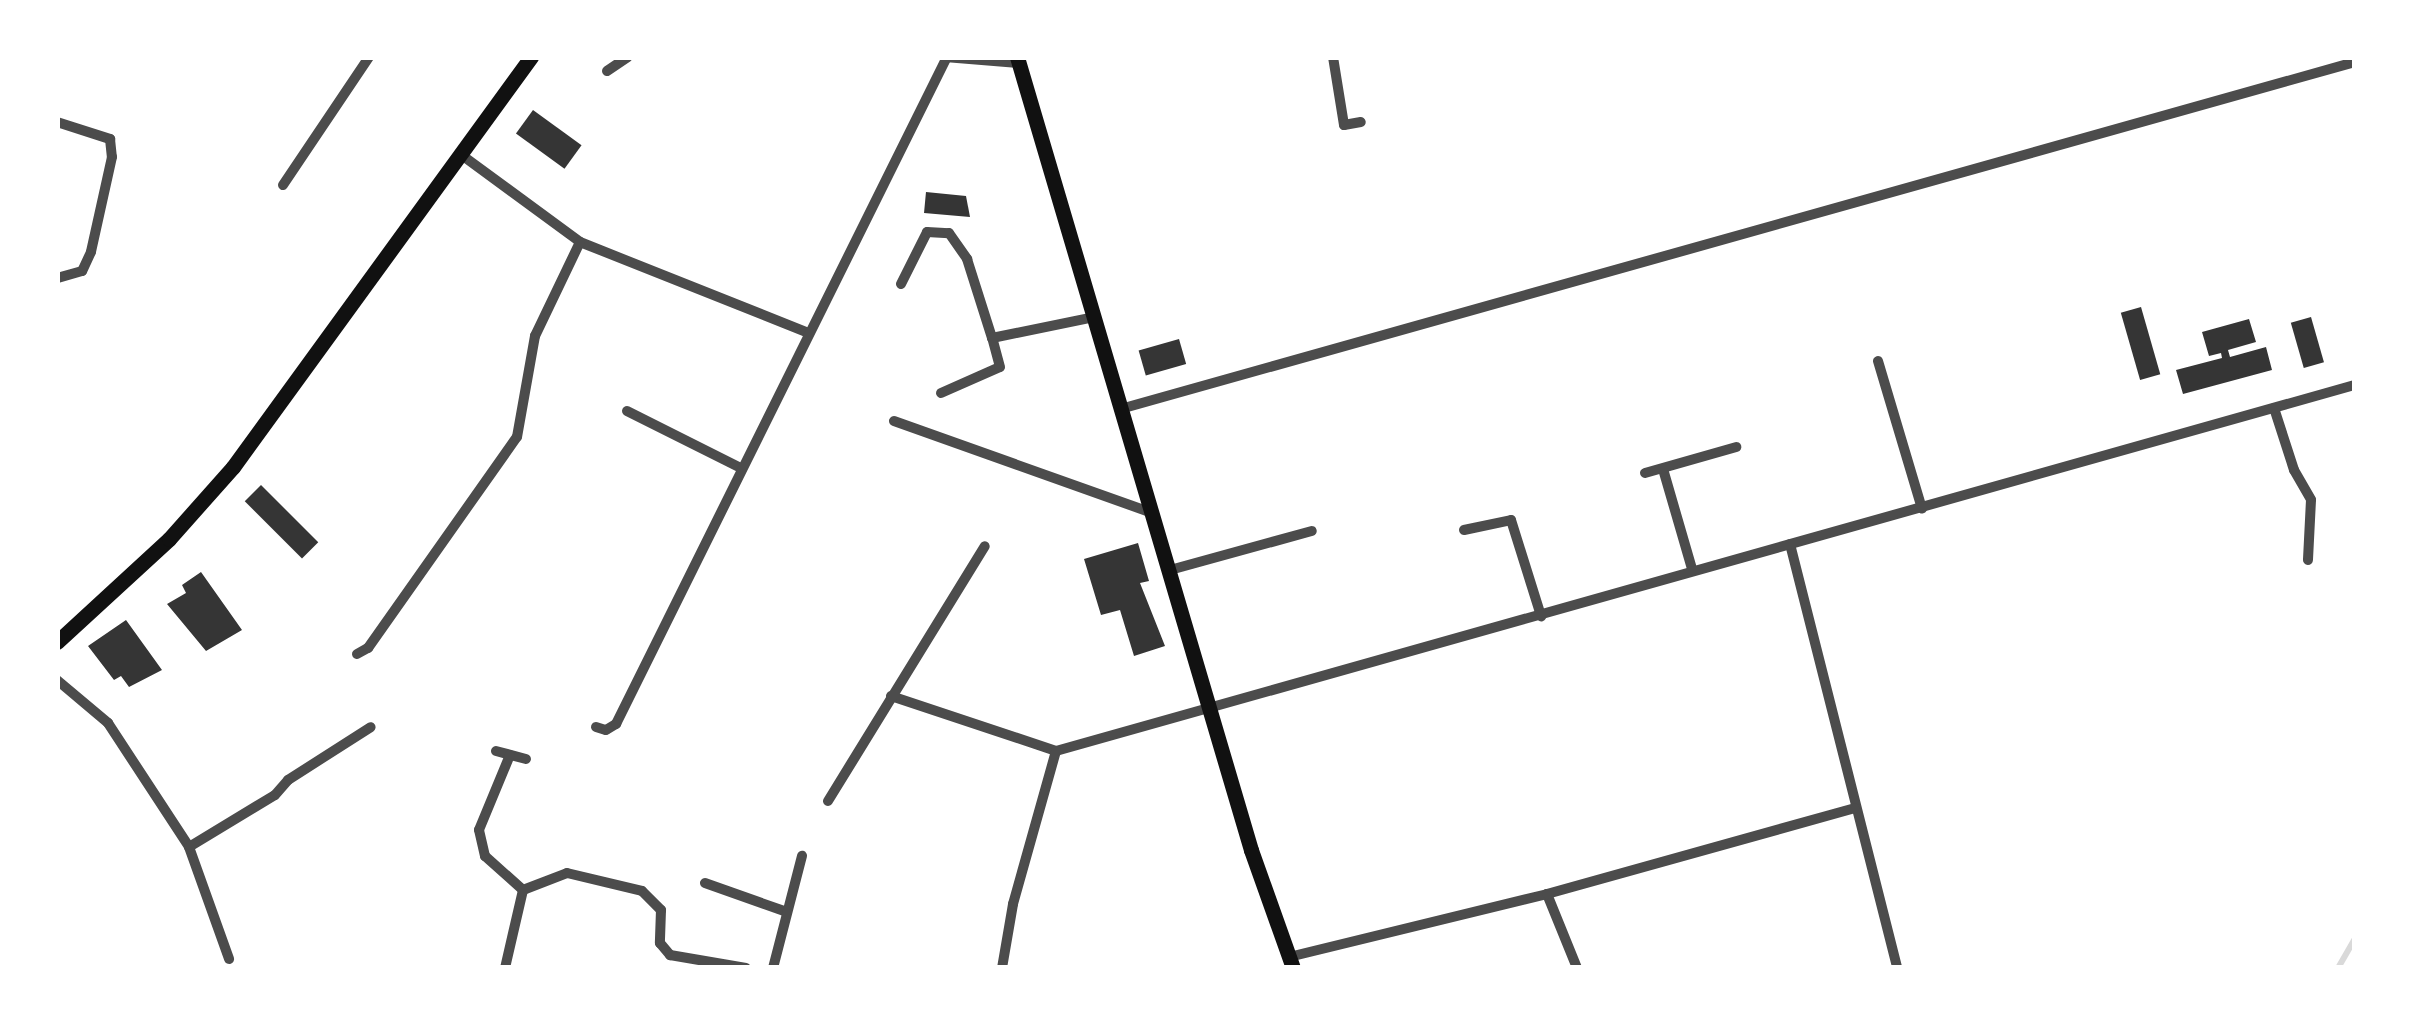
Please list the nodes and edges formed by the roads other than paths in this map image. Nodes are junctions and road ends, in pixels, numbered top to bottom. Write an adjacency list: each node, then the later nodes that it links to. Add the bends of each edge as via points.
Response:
1 (369, 57): 12 (street)
2 (531, 57): 11 (main road)
3 (628, 57): 8 (street)
4 (946, 57): 6 (street); 17 (street)
5 (1333, 57): 10 (street, via 1344,125)
6 (1018, 60): 16 (main road)
7 (2355, 62): 22 (street)
8 (607, 70)
9 (57, 122): 14 (street, via 110,139 112,157 91,252 82,271)
10 (1361, 122)
11 (463, 156): 13 (street); 40 (main road, via 233,467 170,539)
12 (283, 185)
13 (580, 242): 17 (street); 41 (street, via 535,336 517,437)
14 (57, 278)
15 (902, 284): 18 (street, via 927,232 949,233 967,259)
16 (1094, 317): 18 (street); 22 (main road)
17 (806, 332): 27 (street)
18 (992, 338): 21 (street, via 1000,367)
19 (1878, 361): 30 (street)
20 (2355, 385): 23 (street)
21 (940, 393)
22 (1124, 408): 31 (main road)
23 (2274, 409): 30 (street); 36 (street, via 2311,500)
24 (627, 411): 27 (street)
25 (894, 421): 31 (street)
26 (1736, 447): 28 (street)
27 (741, 468): 46 (street, via 616,724)
28 (1663, 469): 29 (street); 37 (street)
29 (1645, 473)
30 (1922, 509): 34 (street)
31 (1153, 513): 38 (main road)
32 (1464, 530): 39 (street, via 1510,520)
33 (1312, 531): 38 (street)
34 (1790, 544): 37 (street); 52 (street)
35 (985, 546): 43 (street)
36 (2308, 560)
37 (1692, 569): 39 (street)
38 (1169, 570): 44 (main road)
39 (1540, 616): 44 (street)
40 (57, 642)
41 (357, 654)
42 (57, 680): 53 (street, via 108,723)
43 (892, 696): 48 (street); 51 (street)
44 (1210, 709): 48 (street); 60 (main road)
45 (371, 727): 53 (street)
46 (596, 727)
47 (496, 751): 49 (street)
48 (1056, 751): 64 (street)
49 (510, 755): 50 (street); 56 (street, via 479,830 485,856)
50 (526, 759)
51 (828, 800)
52 (1854, 808): 57 (street); 66 (street)
53 (189, 847): 59 (street)
54 (802, 856): 58 (street)
55 (705, 883): 58 (street)
56 (524, 890): 61 (street); 62 (street, via 567,873 642,891 661,910 660,943 670,955)
57 (1547, 894): 60 (street); 65 (street)
58 (788, 912): 63 (street)
59 (229, 958)
60 (1291, 963)
61 (506, 968)
62 (746, 968)
63 (773, 968)
64 (1002, 968)
65 (1577, 968)
66 (1897, 968)

